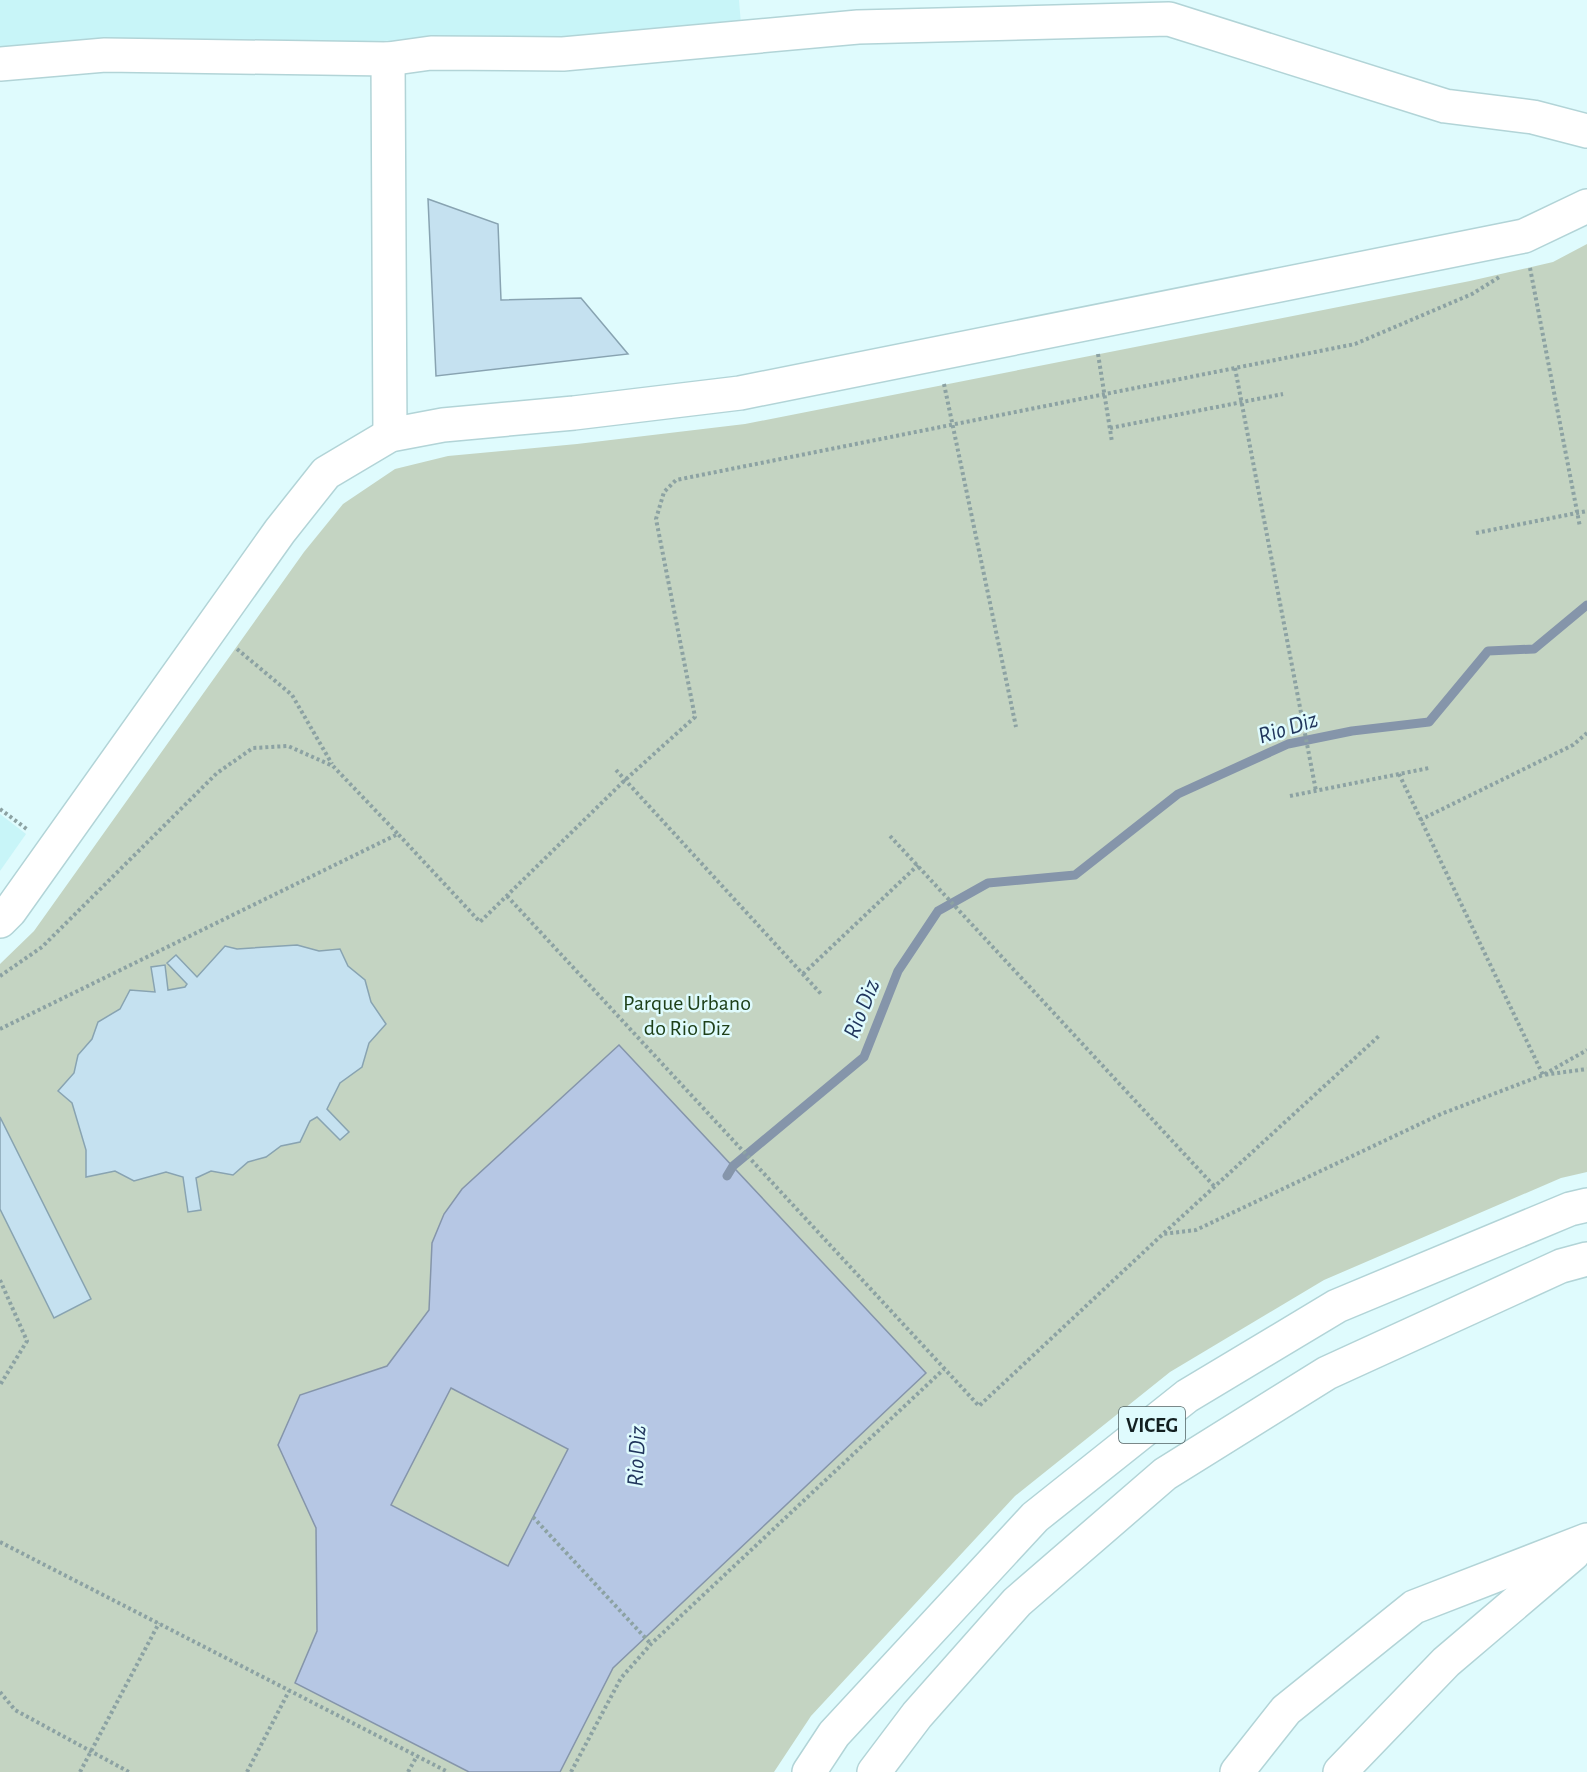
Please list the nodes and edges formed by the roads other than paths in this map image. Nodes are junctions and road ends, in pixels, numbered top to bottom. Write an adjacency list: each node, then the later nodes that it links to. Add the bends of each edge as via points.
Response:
1 (388, 59): 2 (main road, via 105,55); 3 (main road, via 430,53 563,54 858,27 1169,19 1445,106 1533,117); 5 (main road)
2 (0, 64)
3 (1587, 131)
4 (1587, 206): 5 (main road, via 1524,236 740,393 443,425)
5 (390, 435): 6 (main road, via 326,473 280,531)
6 (0, 921)
7 (1587, 1205): 10 (main road, VICEG, via 1337,1306 1187,1396 1035,1517 834,1734)
8 (1587, 1259): 11 (main road, VICEG, via 1561,1266 1327,1373 1165,1474 1017,1602 917,1715)
9 (1587, 1541): 12 (main road, via 1414,1607 1286,1710); 13 (main road, via 1446,1662)
10 (809, 1772)
11 (874, 1772)
12 (1237, 1772)
13 (1340, 1772)

